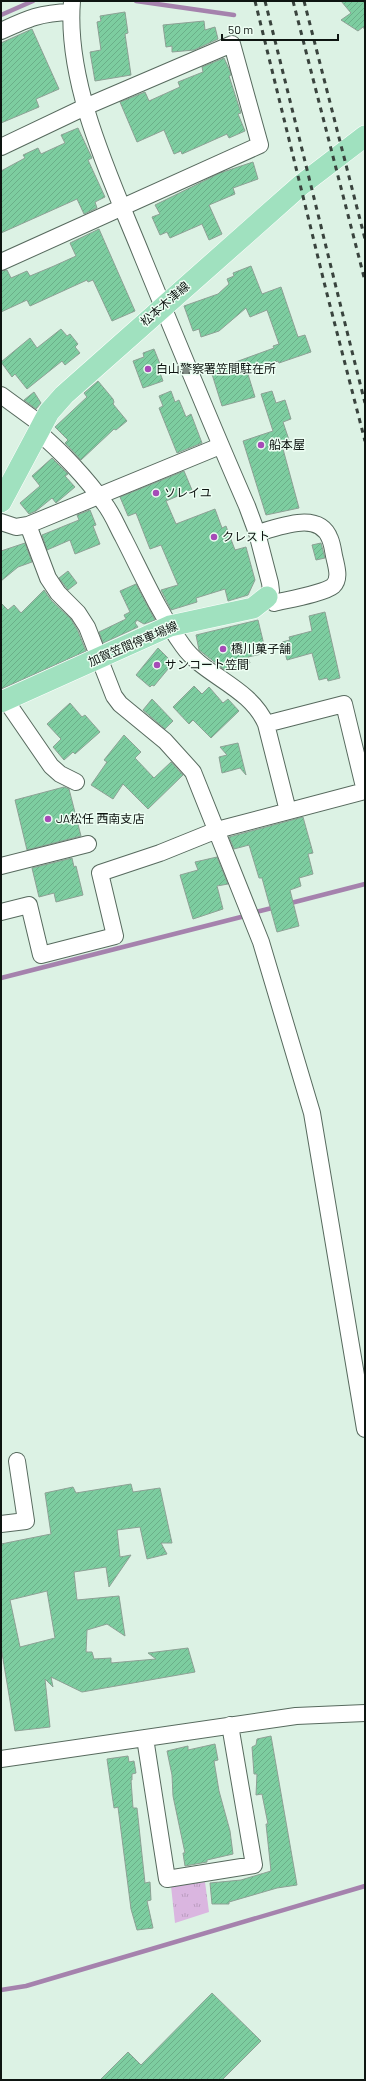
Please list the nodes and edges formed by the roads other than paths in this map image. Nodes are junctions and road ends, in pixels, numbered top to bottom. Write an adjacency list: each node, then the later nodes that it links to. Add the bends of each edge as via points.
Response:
1 (72, 7): 2 (street, via 32,17); 3 (street, via 75,59)
2 (1, 31)
3 (85, 107): 5 (street); 6 (street); 6 (street, via 232,44 260,145)
4 (365, 136): 8 (main road, 松本木津線, via 301,185)
5 (1, 147)
6 (123, 207): 7 (street); 8 (street)
7 (1, 262)
8 (163, 306): 10 (main road, 松本木津線, via 76,383 56,403); 11 (street)
9 (1, 395): 10 (street)
10 (40, 428): 12 (street); 13 (main road, 松本木津線)
11 (220, 446): 12 (street); 16 (street)
12 (99, 496): 15 (street); 18 (street)
13 (1, 502)
14 (1, 522): 15 (street, via 16,527)
15 (28, 525): 19 (street, via 48,578 87,626)
16 (257, 533): 17 (street, via 270,583 271,591); 17 (street, via 305,521 313,522 325,530 330,539 338,573 336,583 327,590 274,603)
17 (267, 597): 18 (main road, 加賀笠間停車場線, via 253,608)
18 (170, 626): 19 (main road, 加賀笠間停車場線); 21 (street, via 184,648 206,668 244,695 263,716)
19 (98, 658): 20 (main road, 加賀笠間停車場線); 25 (street, via 120,704 165,741 192,772)
20 (5, 704): 22 (street, via 51,766)
21 (266, 724): 23 (street, via 344,704); 24 (street)
22 (76, 782)
23 (365, 791): 24 (street)
24 (288, 811): 25 (street)
25 (217, 830): 28 (street, via 160,853 100,872 115,936 41,955 29,905); 29 (street, via 261,942 312,1113)
26 (88, 844): 27 (street)
27 (1, 866)
28 (1, 912)
29 (365, 1429)
30 (17, 1461): 31 (street, via 26,1521)
31 (1, 1524)
32 (365, 1713): 33 (street, via 296,1716)
33 (230, 1725): 34 (street); 34 (street, via 254,1865 167,1879)
34 (145, 1738): 35 (street)
35 (1, 1759)

